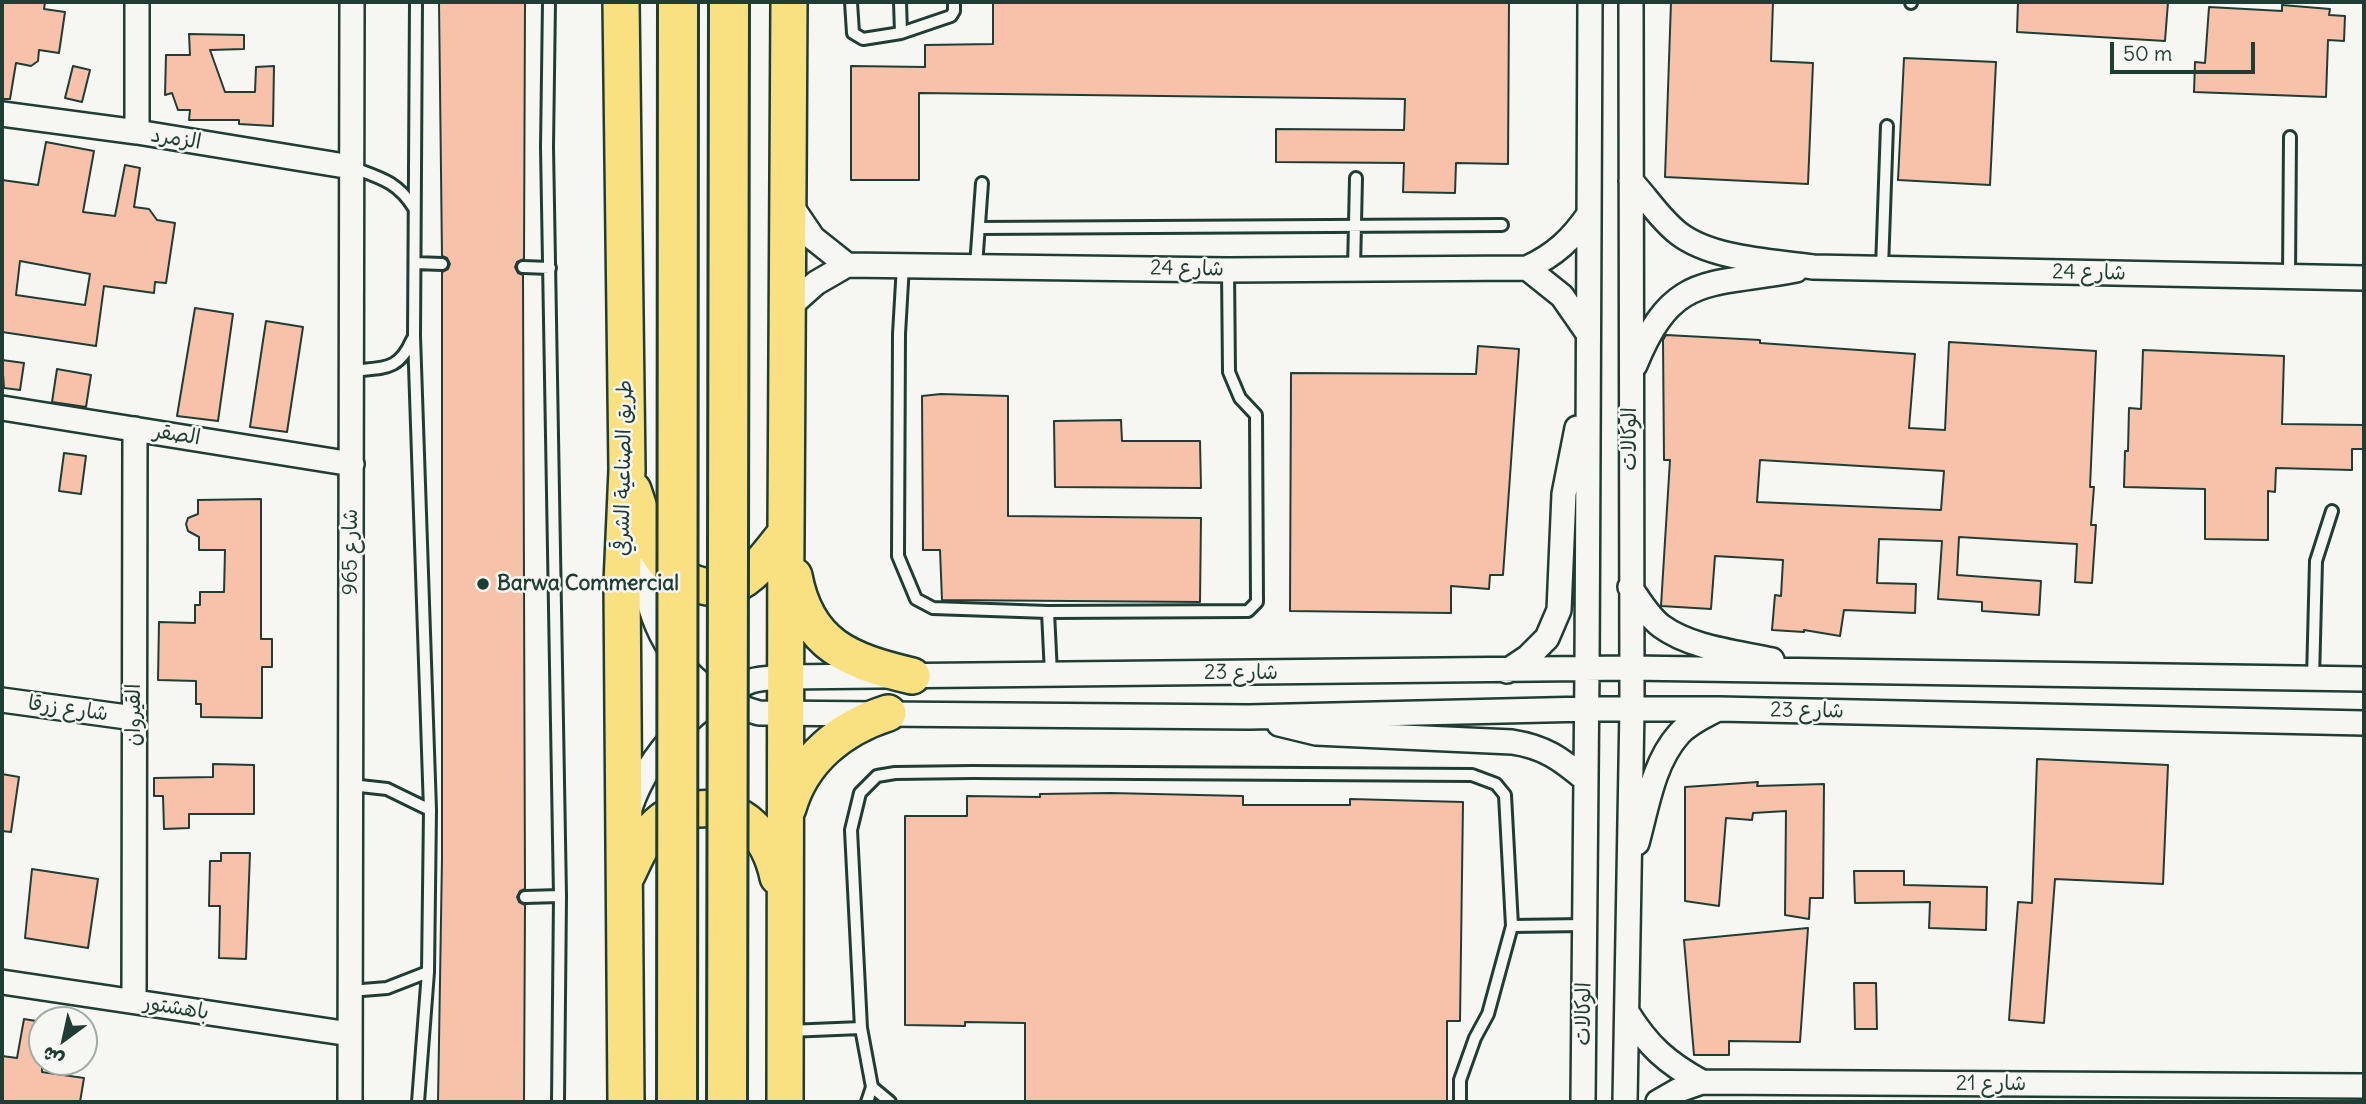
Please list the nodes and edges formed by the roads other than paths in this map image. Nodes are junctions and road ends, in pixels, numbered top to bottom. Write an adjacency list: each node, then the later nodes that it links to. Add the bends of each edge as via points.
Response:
1 (138, 2): 17 (street)
2 (352, 2): 19 (street, شارع 965)
3 (415, 2): 24 (lane)
4 (549, 2): 36 (lane)
5 (621, 2): 52 (main road, طريق الصناعية الشرقي)
6 (678, 2): 105 (highway, bridge)
7 (729, 2): 106 (highway, bridge)
8 (789, 2): 23 (main road)
9 (851, 2): 14 (lane, via 857,37)
10 (900, 2): 14 (lane)
11 (954, 2): 14 (lane, via 951,16)
12 (1590, 2): 25 (street, الوكالات)
13 (1631, 2): 21 (street, الوكالات)
14 (901, 33)
15 (2, 114): 17 (street, الزمرد)
16 (1887, 127): 38 (lane)
17 (137, 132): 19 (street, الزمرد)
18 (2290, 136): 41 (lane)
19 (351, 167): 24 (lane, via 390,181); 46 (street, شارع 965)
20 (1356, 178): 28 (lane)
21 (1631, 181): 35 (street, شارع 24, via 1677,233 1692,243); 47 (street, الوكالات)
22 (982, 183): 27 (lane)
23 (788, 201): 31 (street, via 813,238); 43 (main road)
24 (414, 208): 29 (lane)
25 (1588, 214): 37 (street, شارع 24, via 1563,247); 44 (street, الوكالات)
26 (1502, 225): 28 (lane)
27 (979, 228): 28 (lane); 33 (lane)
28 (1355, 228): 39 (lane)
29 (415, 263): 30 (lane); 45 (lane)
30 (442, 264)
31 (847, 265): 32 (street, شارع 24); 43 (street, via 816,283)
32 (903, 265): 33 (street, شارع 24); 56 (lane, via 898,556 916,599 933,608)
33 (976, 266): 40 (street, شارع 24)
34 (523, 267): 36 (lane)
35 (1813, 267): 38 (street, شارع 24); 47 (street, شارع 24, via 1706,284 1686,292 1656,322)
36 (550, 268): 85 (lane)
37 (1527, 268): 39 (street, شارع 24); 44 (street, via 1562,296)
38 (1882, 268): 41 (street, شارع 24)
39 (1354, 269): 40 (street, شارع 24)
40 (1228, 270): 56 (lane, via 1229,372 1240,398 1256,415 1256,602 1248,611)
41 (2289, 276): 42 (street, شارع 24)
42 (2364, 278)
43 (789, 307): 54 (main road)
44 (1587, 332): 48 (street, الوكالات)
45 (414, 336): 46 (lane, via 405,357 389,366); 78 (lane)
46 (352, 371): 51 (street, شارع 965)
47 (1630, 376): 55 (street, الوكالات)
48 (1587, 380): 58 (street, الوكالات); 60 (street, الوكالات, via 1563,494 1559,610 1547,638)
49 (2, 408): 50 (street, الصقر)
50 (135, 429): 51 (street, الصقر); 74 (street, القيروان)
51 (352, 464): 77 (street, شارع 965)
52 (627, 470): 54 (main road, via 659,555 690,583 732,585 755,569); 66 (street, شارع 23, via 647,594 657,624 685,668); 80 (main road, طريق الصناعية الشرقي, via 622,583)
53 (2332, 511): 64 (lane, via 2316,561)
54 (786, 533): 62 (main road, via 802,607 826,641 867,664); 63 (main road)
55 (1630, 587): 57 (street, الوكالات); 59 (street, شارع 23, via 1647,612 1676,635)
56 (1048, 612): 61 (lane)
57 (1631, 668): 58 (street, شارع 23); 59 (street, شارع 23); 68 (street, الوكالات)
58 (1587, 669): 60 (street, شارع 23); 69 (street, الوكالات)
59 (1809, 669): 64 (street, شارع 23)
60 (1507, 671): 61 (street, شارع 23)
61 (1051, 674): 62 (street, شارع 23)
62 (912, 676): 63 (street, شارع 23)
63 (784, 677): 66 (street, شارع 23, via 755,680); 71 (main road)
64 (2313, 678): 65 (street, شارع 23)
65 (2364, 679)
66 (720, 698): 71 (street, شارع 23, via 759,713); 80 (street, شارع 23, via 694,716 658,755 637,790)
67 (2, 700): 74 (street, شارع زرقا)
68 (1632, 708): 69 (street, شارع 23); 70 (street, شارع 23); 82 (street, الوكالات)
69 (1587, 709): 73 (street, شارع 23); 76 (street, الوكالات)
70 (1719, 709): 75 (street, شارع 23); 82 (street, الوكالات, via 1680,732 1670,746 1652,790)
71 (784, 713): 72 (street, شارع 23); 79 (main road)
72 (888, 713): 73 (street, شارع 23); 79 (main road, via 856,725 828,744 800,779)
73 (1249, 717): 76 (street, شارع 23, via 1316,733 1532,745 1556,756)
74 (134, 718): 93 (street, القيروان)
75 (2364, 723)
76 (1586, 780): 88 (street, الوكالات)
77 (351, 785): 78 (lane, via 387,789); 92 (street, شارع 965)
78 (430, 810): 83 (lane)
79 (784, 822): 87 (main road)
80 (625, 825): 81 (main road, طريق الصناعية الشرقي)
81 (626, 876): 87 (main road, via 661,821 691,809 724,810 753,826 764,839); 104 (main road, طريق الصناعية الشرقي)
82 (1628, 876): 94 (street, الوكالات)
83 (428, 896): 84 (lane); 90 (lane)
84 (441, 896)
85 (560, 896): 86 (lane); 103 (lane)
86 (525, 897)
87 (784, 904): 96 (main road)
88 (1585, 925): 89 (lane); 111 (street, الوكالات)
89 (1512, 926): 95 (lane, via 1505,796 1496,784 1472,775 877,775 860,793 851,830); 110 (lane, via 1488,1014 1460,1080)
90 (428, 972): 92 (lane, via 387,988); 102 (lane)
91 (2, 982): 93 (street, باهشتور)
92 (350, 991): 97 (street, شارع 965)
93 (134, 1001): 97 (street, باهشتور)
94 (1627, 1012): 98 (street, شارع 21, via 1658,1054); 112 (street, الوكالات)
95 (861, 1028): 96 (lane); 100 (lane)
96 (784, 1031): 107 (main road)
97 (350, 1034): 101 (street, شارع 965)
98 (1702, 1082): 99 (street, شارع 21); 113 (street, شارع 21)
99 (2364, 1086)
100 (872, 1087): 108 (lane); 109 (lane)
101 (350, 1102)
102 (418, 1102)
103 (558, 1102)
104 (626, 1102)
105 (677, 1102)
106 (727, 1102)
107 (785, 1102)
108 (867, 1102)
109 (890, 1102)
110 (1460, 1102)
111 (1583, 1102)
112 (1625, 1102)
113 (1658, 1102)

